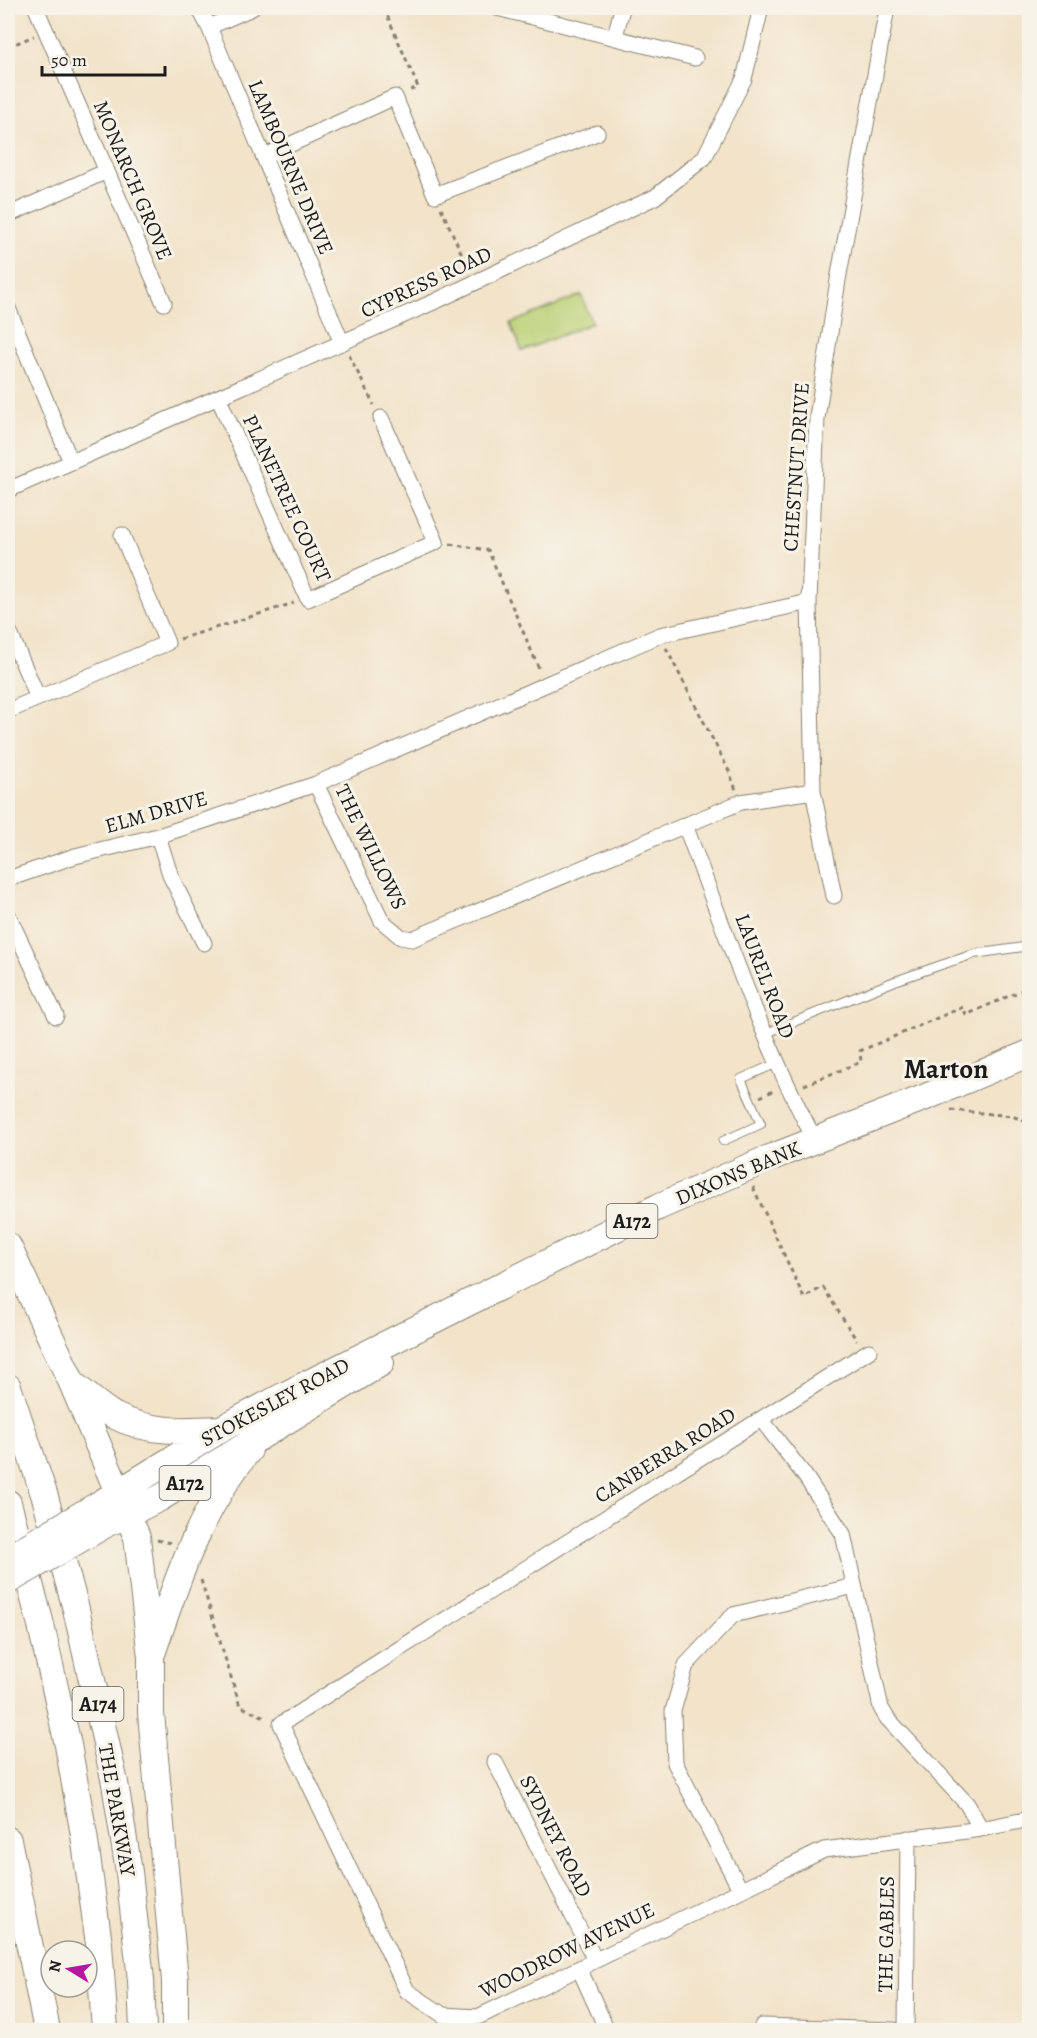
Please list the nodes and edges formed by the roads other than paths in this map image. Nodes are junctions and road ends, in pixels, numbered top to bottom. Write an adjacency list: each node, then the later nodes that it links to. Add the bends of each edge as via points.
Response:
1 (36, 8): 13 (street, MONARCH GROVE)
2 (199, 8): 8 (street, LAMBOURNE DRIVE)
3 (252, 8): 8 (street)
4 (497, 8): 9 (street)
5 (622, 8): 9 (street)
6 (761, 8): 17 (street, CYPRESS ROAD, via 744,79 704,158 655,197)
7 (887, 8): 23 (street, CHESTNUT DRIVE, via 817,418)
8 (209, 27): 12 (street, LAMBOURNE DRIVE)
9 (615, 37): 10 (street)
10 (695, 58)
11 (597, 133): 12 (street, via 435,195 395,97)
12 (265, 156): 17 (street, LAMBOURNE DRIVE)
13 (107, 171): 14 (street); 15 (street, MONARCH GROVE)
14 (8, 215)
15 (164, 303)
16 (8, 308): 20 (street)
17 (342, 343): 18 (street, CYPRESS ROAD)
18 (218, 397): 19 (street, PLANETREE COURT, via 308,599 436,542); 20 (street, CYPRESS ROAD)
19 (381, 418)
20 (71, 462): 21 (street, CYPRESS ROAD)
21 (8, 490)
22 (122, 535): 25 (street, via 167,643)
23 (809, 602): 27 (street, THE WILLOWS, via 660,635); 28 (street, CHESTNUT DRIVE)
24 (8, 629): 25 (street)
25 (38, 698): 26 (street)
26 (8, 711)
27 (316, 784): 29 (street, THE WILLOWS, via 382,921 401,937 412,939); 30 (street, ELM DRIVE)
28 (813, 790): 29 (street, THE WILLOWS, via 741,802); 32 (street, CHESTNUT DRIVE)
29 (685, 825): 37 (street, LAUREL ROAD)
30 (158, 836): 31 (street, ELM DRIVE, via 75,856); 34 (street, via 171,877)
31 (8, 879)
32 (834, 896)
33 (8, 915): 36 (street)
34 (204, 943)
35 (1029, 946): 37 (lane, via 974,954)
36 (56, 1016)
37 (764, 1034): 39 (street, LAUREL ROAD)
38 (1029, 1053): 40 (highway, DIXONS BANK / A172)
39 (777, 1063): 40 (street, LAUREL ROAD); 41 (lane, via 741,1079 761,1124)
40 (815, 1140): 46 (highway, DIXONS BANK / A172, via 658,1207 454,1311 412,1344)
41 (723, 1141)
42 (8, 1246): 44 (highway, A172)
43 (867, 1352): 47 (street)
44 (72, 1383): 48 (highway, A172, via 113,1415 138,1426 166,1431); 51 (highway, A172)
45 (8, 1387): 68 (highway, THE PARKWAY / A174, via 73,1598 115,1783 129,1872)
46 (290, 1405): 48 (highway, STOKESLEY ROAD / A172); 49 (highway, A172)
47 (761, 1419): 54 (street, CANBERRA ROAD, via 843,1534); 56 (street, CANBERRA ROAD)
48 (223, 1428): 51 (highway, STOKESLEY ROAD / A172)
49 (259, 1438): 51 (highway, A172, via 160,1498); 55 (highway, A174, via 211,1505 190,1547)
50 (8, 1503): 67 (highway, THE PARKWAY / A174, via 70,1756 99,1944)
51 (114, 1508): 52 (highway, STOKESLEY ROAD / A172, bridge); 53 (highway, STOKESLEY ROAD / A172, bridge); 55 (highway, A174, via 137,1537)
52 (8, 1558)
53 (8, 1581)
54 (854, 1586): 59 (street, CANBERRA ROAD, via 880,1708 967,1804); 62 (street, via 733,1615 686,1665 673,1711 675,1763)
55 (151, 1657): 69 (highway, A174, via 151,1713 175,1981)
56 (281, 1724): 64 (street, WOODROW AVENUE, via 407,1990 443,2015 478,2017)
57 (495, 1762): 63 (street, SYDNEY ROAD)
58 (1029, 1819): 59 (street, WOODROW AVENUE)
59 (981, 1828): 60 (street, WOODROW AVENUE)
60 (908, 1838): 62 (street, WOODROW AVENUE, via 824,1850); 72 (street, THE GABLES)
61 (8, 1840): 66 (highway)
62 (740, 1889): 63 (street, WOODROW AVENUE)
63 (595, 1960): 64 (street, WOODROW AVENUE)
64 (579, 1968): 70 (street)
65 (762, 2026): 71 (street)
66 (47, 2031)
67 (105, 2031)
68 (143, 2031)
69 (175, 2031)
70 (607, 2031)
71 (894, 2031)
72 (906, 2031)

